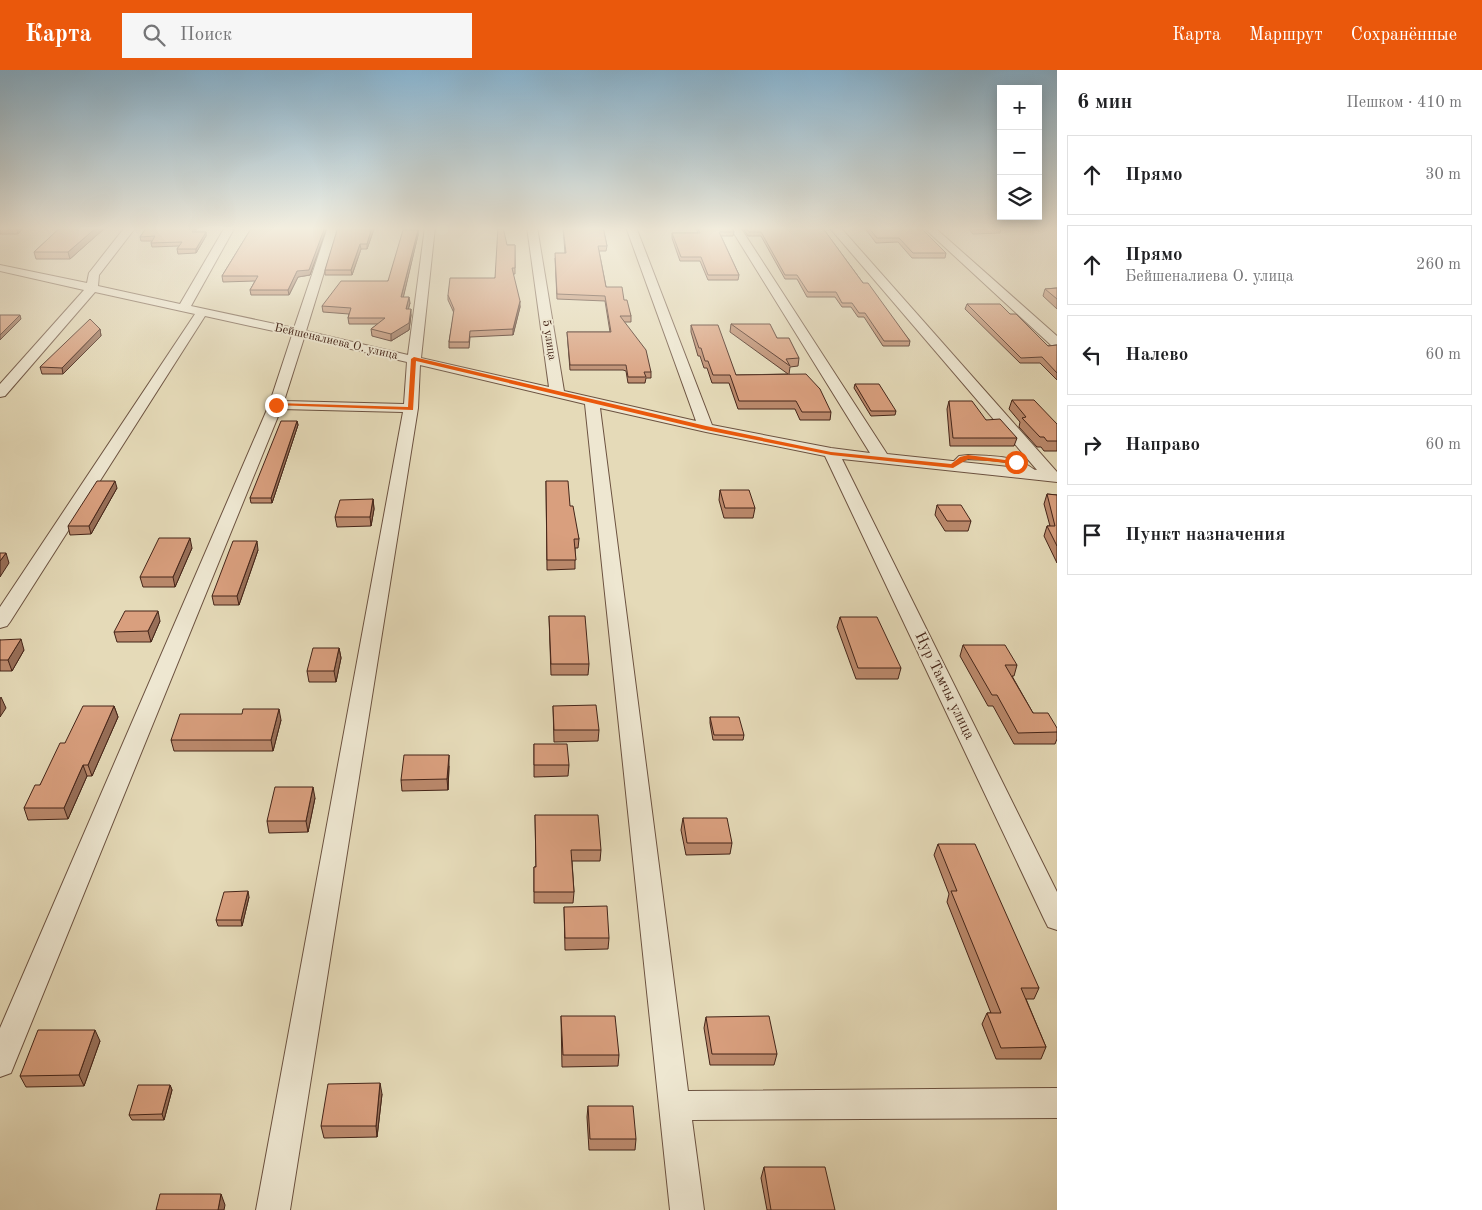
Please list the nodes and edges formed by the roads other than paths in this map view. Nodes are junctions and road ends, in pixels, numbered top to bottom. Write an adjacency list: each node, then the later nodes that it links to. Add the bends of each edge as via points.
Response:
1 (56, 280): 11 (street, Бейшеналиева О. улица)
2 (93, 280): 11 (street)
3 (200, 280): 12 (street)
4 (315, 280): 14 (street)
5 (424, 280): 16 (street)
6 (540, 280): 18 (street, 5 улица)
7 (651, 280): 22 (street)
8 (769, 280): 24 (street)
9 (880, 280): 25 (street)
10 (987, 280): 15 (street)
11 (92, 288): 12 (street, Бейшеналиева О. улица); 17 (street)
12 (184, 308): 13 (street, Бейшеналиева О. улица)
13 (202, 312): 14 (street, Бейшеналиева О. улица); 26 (street)
14 (298, 333): 16 (street, Бейшеналиева О. улица); 20 (street)
15 (1057, 343)
16 (414, 359): 18 (street, Бейшеналиева О. улица); 21 (street)
17 (0, 393)
18 (557, 393): 19 (street, Бейшеналиева О. улица)
19 (592, 401): 22 (street, Бейшеналиева О. улица); 30 (street)
20 (276, 405): 21 (street); 28 (street)
21 (411, 408): 31 (street)
22 (706, 428): 23 (street, Бейшеналиева О. улица)
23 (831, 454): 24 (street, Бейшеналиева О. улица); 27 (street, Нур Тамчы улица)
24 (883, 460): 25 (street, Бейшеналиева О. улица)
25 (1048, 476)
26 (0, 622)
27 (1057, 919)
28 (0, 1063)
29 (1057, 1103): 30 (street)
30 (674, 1106): 32 (street)
31 (273, 1210)
32 (687, 1210)

